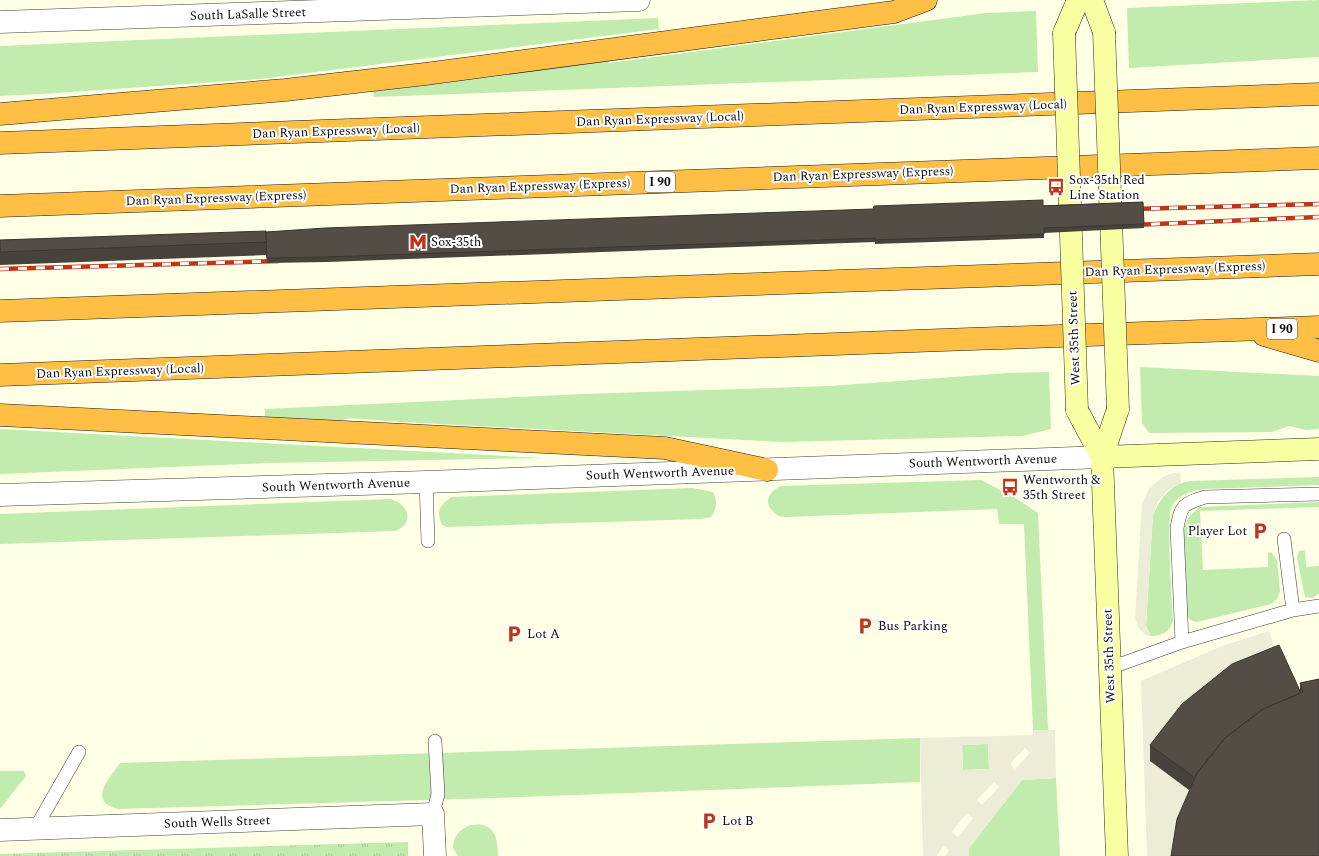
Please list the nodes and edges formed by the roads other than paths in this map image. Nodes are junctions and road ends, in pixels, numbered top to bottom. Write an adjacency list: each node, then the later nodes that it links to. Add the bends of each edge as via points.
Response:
1 (639, 0): 5 (street, South LaSalle Street)
2 (926, 0): 9 (highway, via 894,12 425,74 285,90)
3 (1078, 0): 21 (main road, West 35th Street, bridge, via 1064,33 1077,410)
4 (1092, 0): 21 (main road, West 35th Street, bridge, via 1104,32 1118,409)
5 (0, 22)
6 (1319, 86): 8 (highway)
7 (1319, 94): 8 (highway, Dan Ryan Expressway (Local))
8 (1251, 96): 10 (highway, Dan Ryan Expressway (Local))
9 (0, 114)
10 (0, 143)
11 (1319, 158): 12 (highway, Dan Ryan Expressway (Express) / I 90)
12 (0, 206)
13 (1319, 264): 14 (highway, Dan Ryan Expressway (Express))
14 (0, 312)
15 (1319, 327): 16 (highway, Dan Ryan Expressway (Local) / I 90)
16 (1246, 330): 17 (highway); 18 (highway, Dan Ryan Expressway (Local) / I 90)
17 (1319, 351)
18 (0, 375)
19 (0, 414): 22 (highway, via 665,448)
20 (1319, 449): 21 (main road, South Wentworth Avenue)
21 (1102, 456): 22 (street, South Wentworth Avenue); 31 (main road, West 35th Street)
22 (767, 470): 23 (street, South Wentworth Avenue)
23 (426, 482): 25 (street, South Wentworth Avenue); 27 (lane)
24 (1319, 494): 30 (lane, via 1205,498 1189,502 1180,512 1177,528)
25 (0, 495)
26 (1284, 539): 29 (lane)
27 (428, 541)
28 (1319, 606): 29 (lane)
29 (1293, 610): 30 (lane)
30 (1182, 642): 31 (lane)
31 (1110, 668): 38 (main road, West 35th Street)
32 (435, 741): 34 (lane, via 438,794)
33 (79, 752): 35 (lane)
34 (433, 814): 35 (street, South Wells Street); 37 (street)
35 (36, 829): 36 (street, South Wells Street)
36 (0, 830)
37 (434, 856)
38 (1117, 856)

